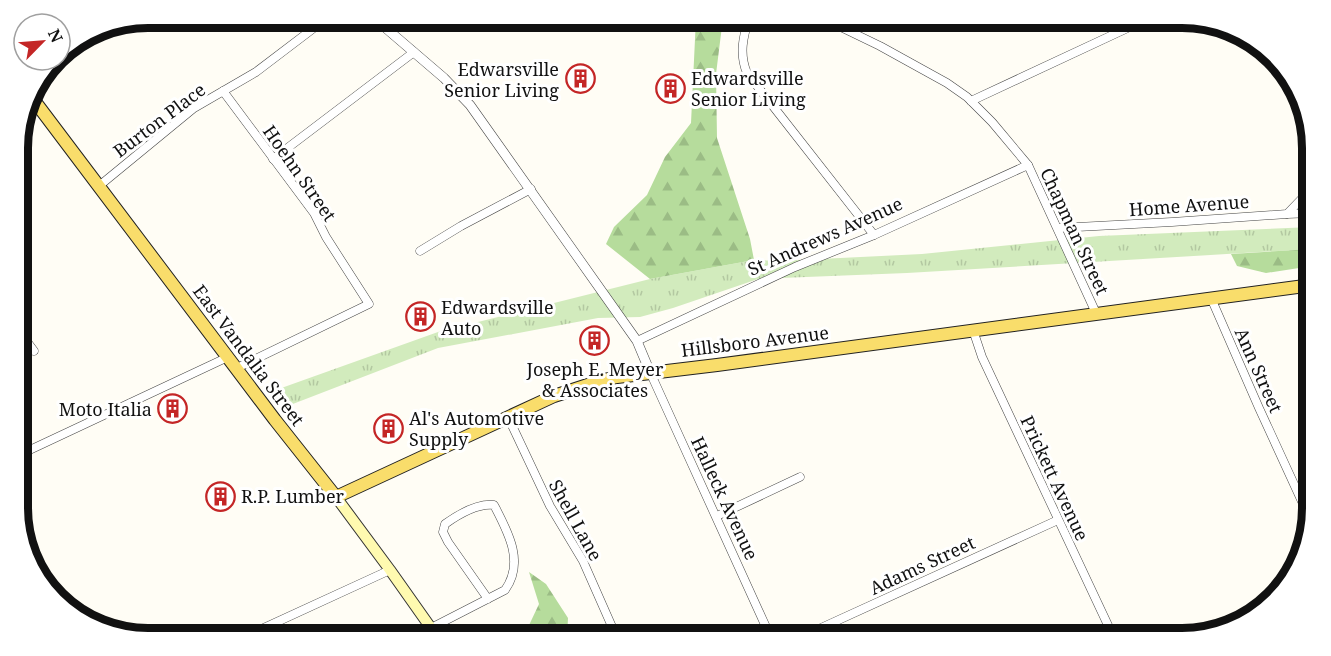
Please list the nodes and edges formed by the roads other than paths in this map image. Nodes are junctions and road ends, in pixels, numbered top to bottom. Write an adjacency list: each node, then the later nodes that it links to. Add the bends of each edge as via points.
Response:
1 (314, 28): 9 (street, Burton Place, via 255,72)
2 (385, 28): 7 (street)
3 (396, 28): 7 (street)
4 (746, 28): 20 (street, via 742,44 747,73)
5 (842, 28): 10 (street, Chapman Street, via 920,67)
6 (1128, 28): 10 (street)
7 (390, 32): 8 (street)
8 (414, 52): 12 (street); 15 (street, via 470,105)
9 (222, 91): 12 (street, Hoehn Street); 14 (street, Burton Place, via 194,108)
10 (971, 101): 13 (street, Chapman Street)
11 (37, 104): 14 (main road, East Vandalia Street)
12 (273, 159): 30 (street, Hoehn Street, via 314,213 369,303)
13 (1028, 165): 19 (street, Chapman Street); 20 (street, St Andrews Avenue)
14 (99, 186): 29 (main road, East Vandalia Street)
15 (531, 189): 21 (street); 26 (street)
16 (1302, 198): 18 (street)
17 (1302, 213): 18 (street, Home Avenue)
18 (1287, 214): 19 (street, Home Avenue)
19 (1058, 228): 24 (street, Chapman Street)
20 (874, 234): 26 (street, St Andrews Avenue)
21 (420, 251)
22 (1302, 286): 23 (main road, Hillsboro Avenue)
23 (1211, 298): 24 (main road, Hillsboro Avenue); 36 (street, Ann Street)
24 (1096, 313): 25 (main road, Hillsboro Avenue)
25 (973, 330): 31 (main road, Hillsboro Avenue); 38 (street, Prickett Avenue)
26 (637, 341): 31 (street)
27 (28, 344): 28 (street)
28 (34, 351)
29 (228, 357): 30 (main road, East Vandalia Street); 33 (street)
30 (237, 368): 35 (main road, East Vandalia Street)
31 (650, 372): 32 (main road, via 600,381); 37 (street, Halleck Avenue)
32 (508, 417): 35 (main road); 46 (street, Shell Lane, via 550,506 583,561)
33 (28, 451)
34 (800, 477): 37 (street)
35 (336, 497): 39 (main road, East Vandalia Street)
36 (1302, 502)
37 (717, 516): 41 (street, Halleck Avenue)
38 (1058, 520): 42 (street, Adams Street); 43 (street, Prickett Avenue)
39 (390, 570): 44 (street); 45 (main road, East Vandalia Street)
40 (488, 599): 40 (street, via 505,590 515,570 509,533 494,506 485,504 454,517 445,524 443,532); 45 (street)
41 (766, 627)
42 (822, 627)
43 (1109, 627)
44 (264, 628)
45 (431, 628)
46 (612, 628)

